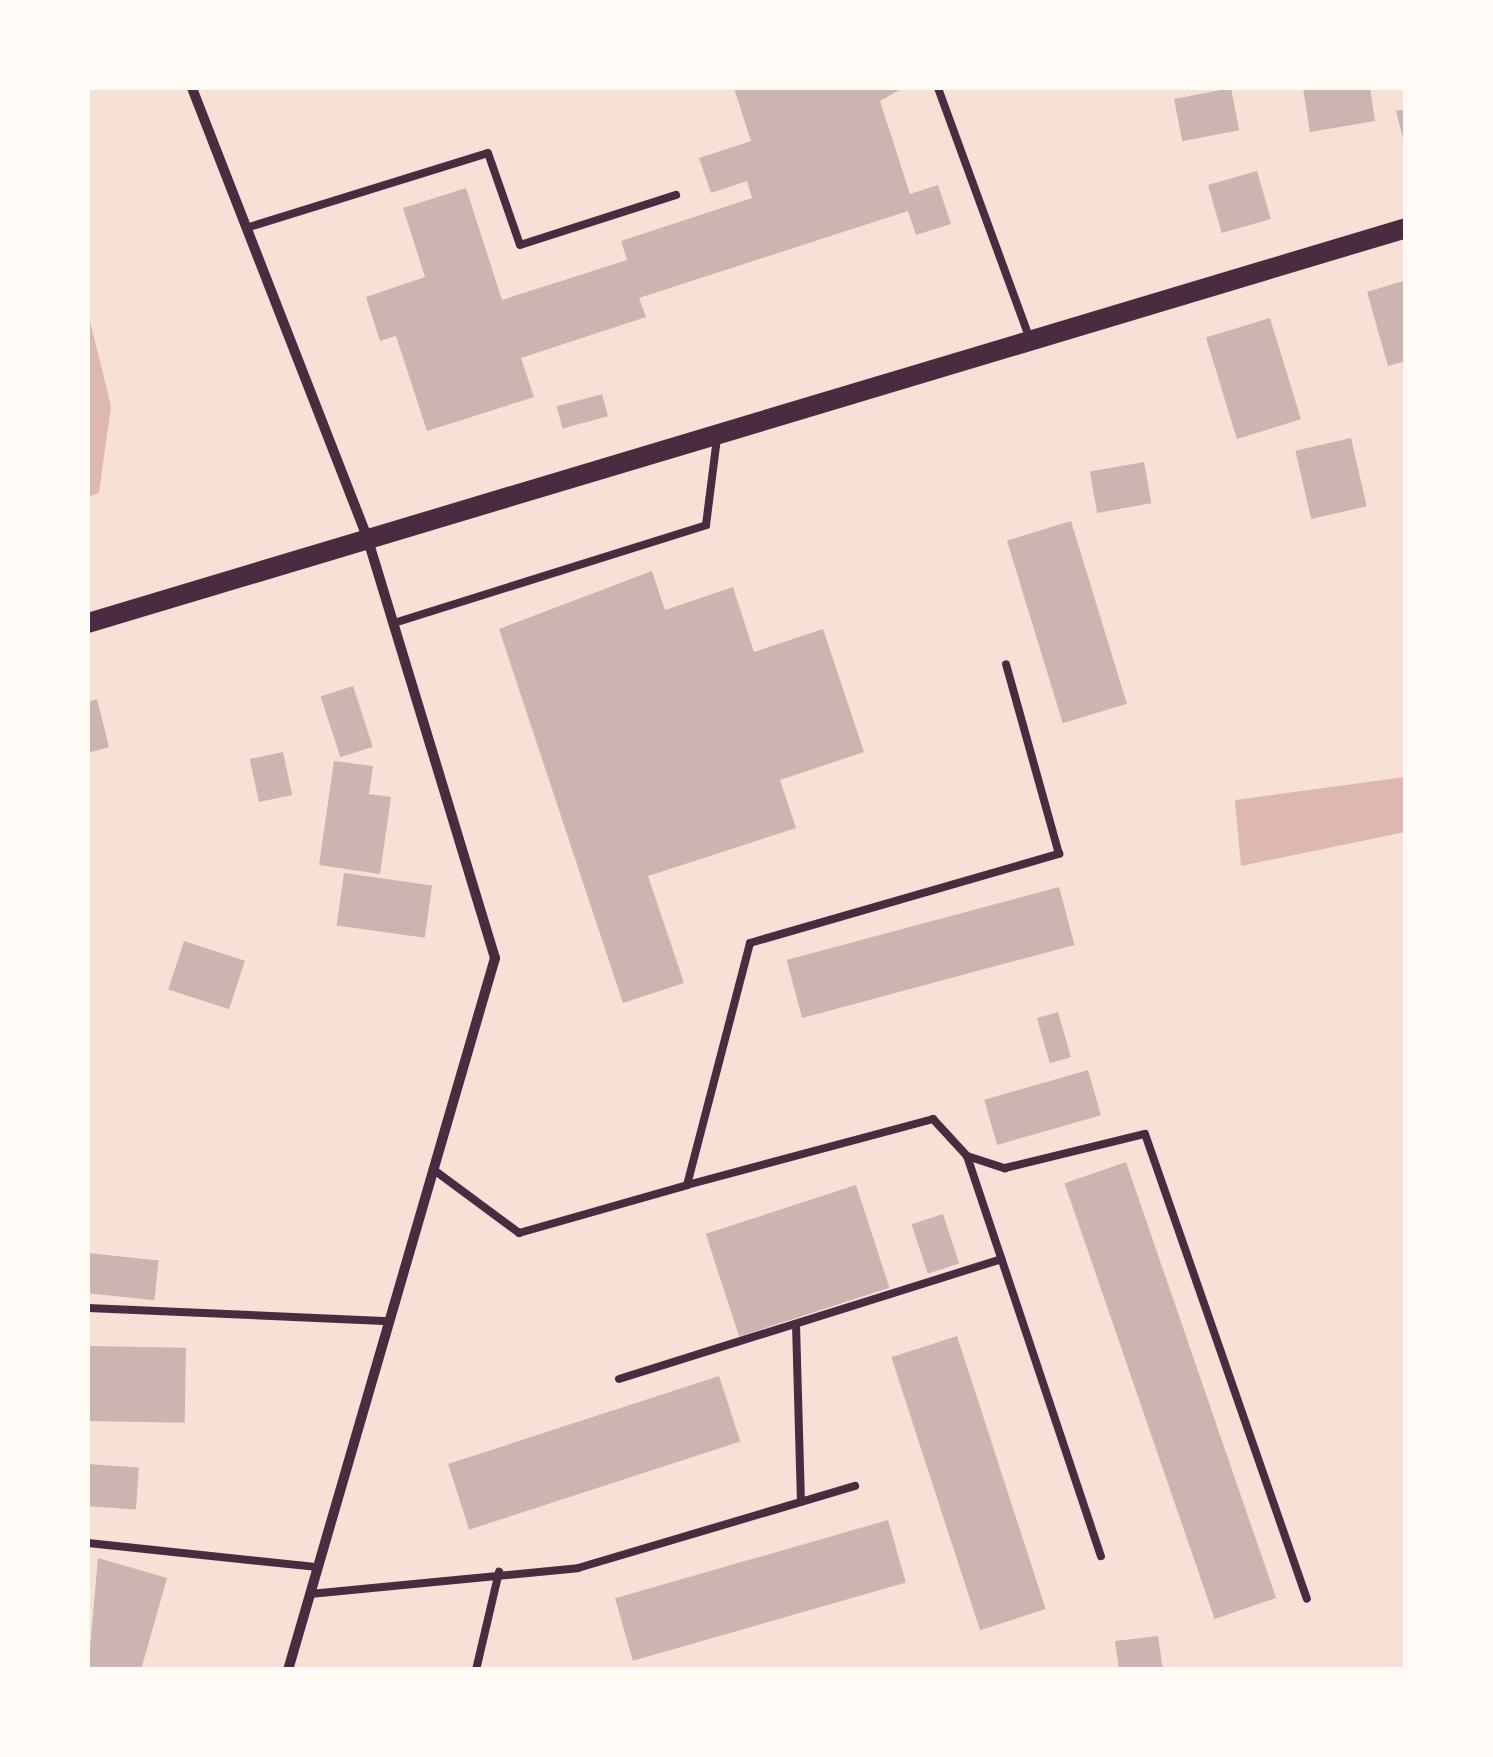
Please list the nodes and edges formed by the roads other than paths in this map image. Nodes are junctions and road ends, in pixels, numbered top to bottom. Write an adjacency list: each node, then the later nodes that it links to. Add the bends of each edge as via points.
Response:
1 (192, 88): 4 (street)
2 (938, 88): 6 (lane)
3 (676, 195): 4 (lane, via 520,245 488,154)
4 (246, 228): 8 (street)
5 (1406, 228): 6 (main road)
6 (1031, 341): 7 (main road)
7 (718, 437): 8 (main road); 10 (lane, via 706,525)
8 (368, 540): 9 (main road); 10 (street)
9 (88, 623)
10 (394, 623): 13 (street, via 495,958)
11 (1006, 664): 14 (lane, via 1059,854 750,943)
12 (967, 1156): 14 (lane, via 933,1119); 15 (lane); 27 (lane, via 1005,1168 1145,1134)
13 (434, 1170): 14 (lane, via 520,1233); 17 (street)
14 (687, 1185)
15 (1002, 1259): 18 (lane); 23 (lane)
16 (88, 1308): 17 (lane)
17 (390, 1322): 24 (street)
18 (796, 1324): 19 (lane); 21 (lane)
19 (619, 1379)
20 (855, 1486): 21 (lane)
21 (801, 1502): 25 (lane, via 578,1568)
22 (88, 1542): 24 (lane)
23 (1101, 1556)
24 (318, 1568): 26 (street)
25 (499, 1572): 26 (lane); 29 (lane)
26 (310, 1594): 28 (street)
27 (1307, 1600)
28 (288, 1670)
29 (476, 1670)

